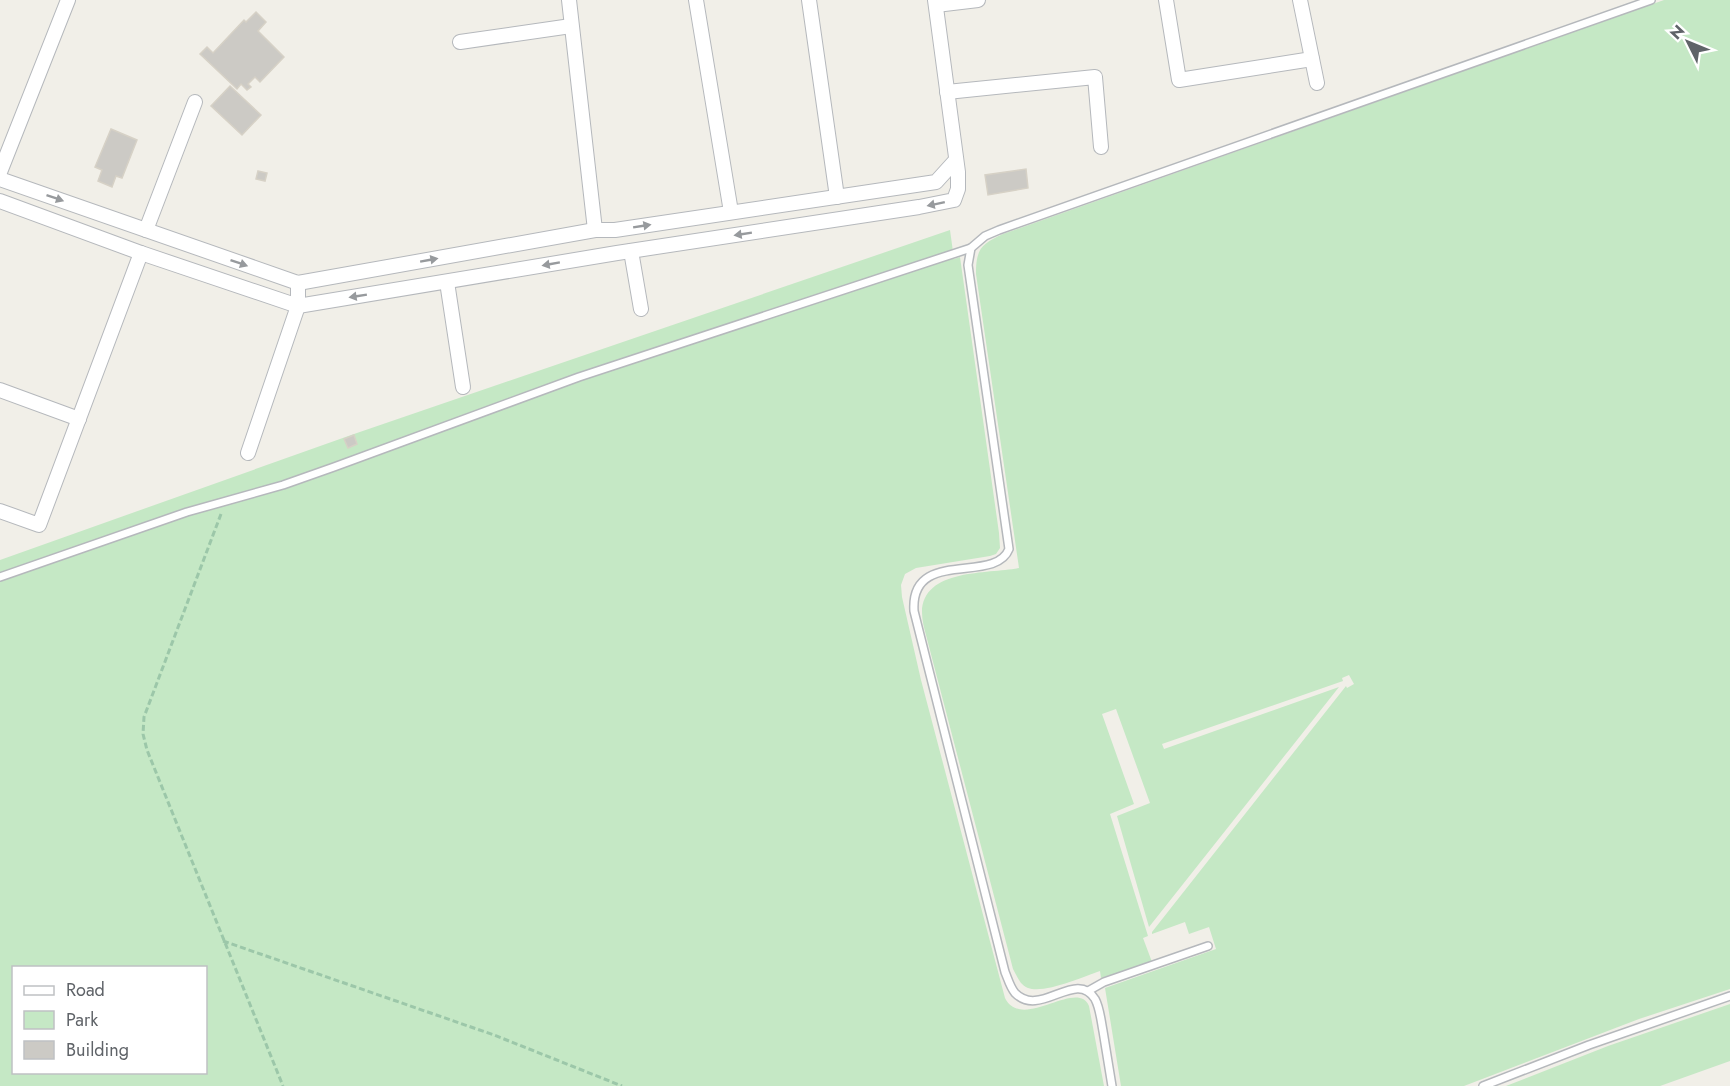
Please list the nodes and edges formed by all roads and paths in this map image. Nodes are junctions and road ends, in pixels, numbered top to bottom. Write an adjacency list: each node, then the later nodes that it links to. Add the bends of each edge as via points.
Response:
1 (68, 0): 18 (street)
2 (569, 0): 10 (street)
3 (696, 0): 22 (street)
4 (809, 0): 20 (street)
5 (978, 0): 9 (street)
6 (1166, 0): 12 (street, via 1179,80)
7 (1300, 0): 12 (street)
8 (1651, 0): 26 (lane, via 999,230)
9 (935, 3): 14 (street)
10 (571, 26): 11 (street); 24 (street)
11 (460, 42)
12 (1312, 59): 13 (street)
13 (1317, 83)
14 (947, 92): 16 (street, via 1095,77); 17 (street)
15 (195, 102): 23 (street)
16 (1101, 147)
17 (955, 160): 20 (street, via 936,182); 27 (street, one-way to 27, via 958,189 954,200)
18 (0, 172)
19 (0, 179): 23 (street, one-way to 23)
20 (837, 197): 22 (street)
21 (0, 201): 28 (street)
22 (731, 212): 25 (street, one-way to 22)
23 (146, 230): 31 (street, one-way to 31)
24 (595, 230): 25 (street); 31 (street, one-way to 24)
25 (615, 230): 29 (street)
26 (971, 248): 38 (lane, via 590,373 283,485); 43 (lane, via 968,266 1008,549 995,563 947,571 924,580 913,598 914,611 1010,983 1021,998 1031,1001 1076,988)
27 (631, 251): 29 (street); 33 (street)
28 (141, 253): 32 (street); 36 (street)
29 (617, 253): 30 (street, one-way to 30)
30 (447, 282): 32 (street, one-way to 32); 34 (street)
31 (298, 283): 32 (street)
32 (298, 306): 37 (street)
33 (641, 309)
34 (463, 387)
35 (0, 390): 36 (street)
36 (79, 419): 39 (street, via 39,525)
37 (248, 453)
38 (226, 501): 40 (lane); 41 (path, via 144,717 143,734)
39 (0, 511)
40 (0, 577)
41 (224, 941): 45 (path); 46 (path, via 494,1035)
42 (1208, 946): 43 (lane)
43 (1088, 991): 47 (lane, via 1097,1003)
44 (1730, 996): 48 (lane)
45 (283, 1086)
46 (622, 1086)
47 (1112, 1086)
48 (1483, 1086)

